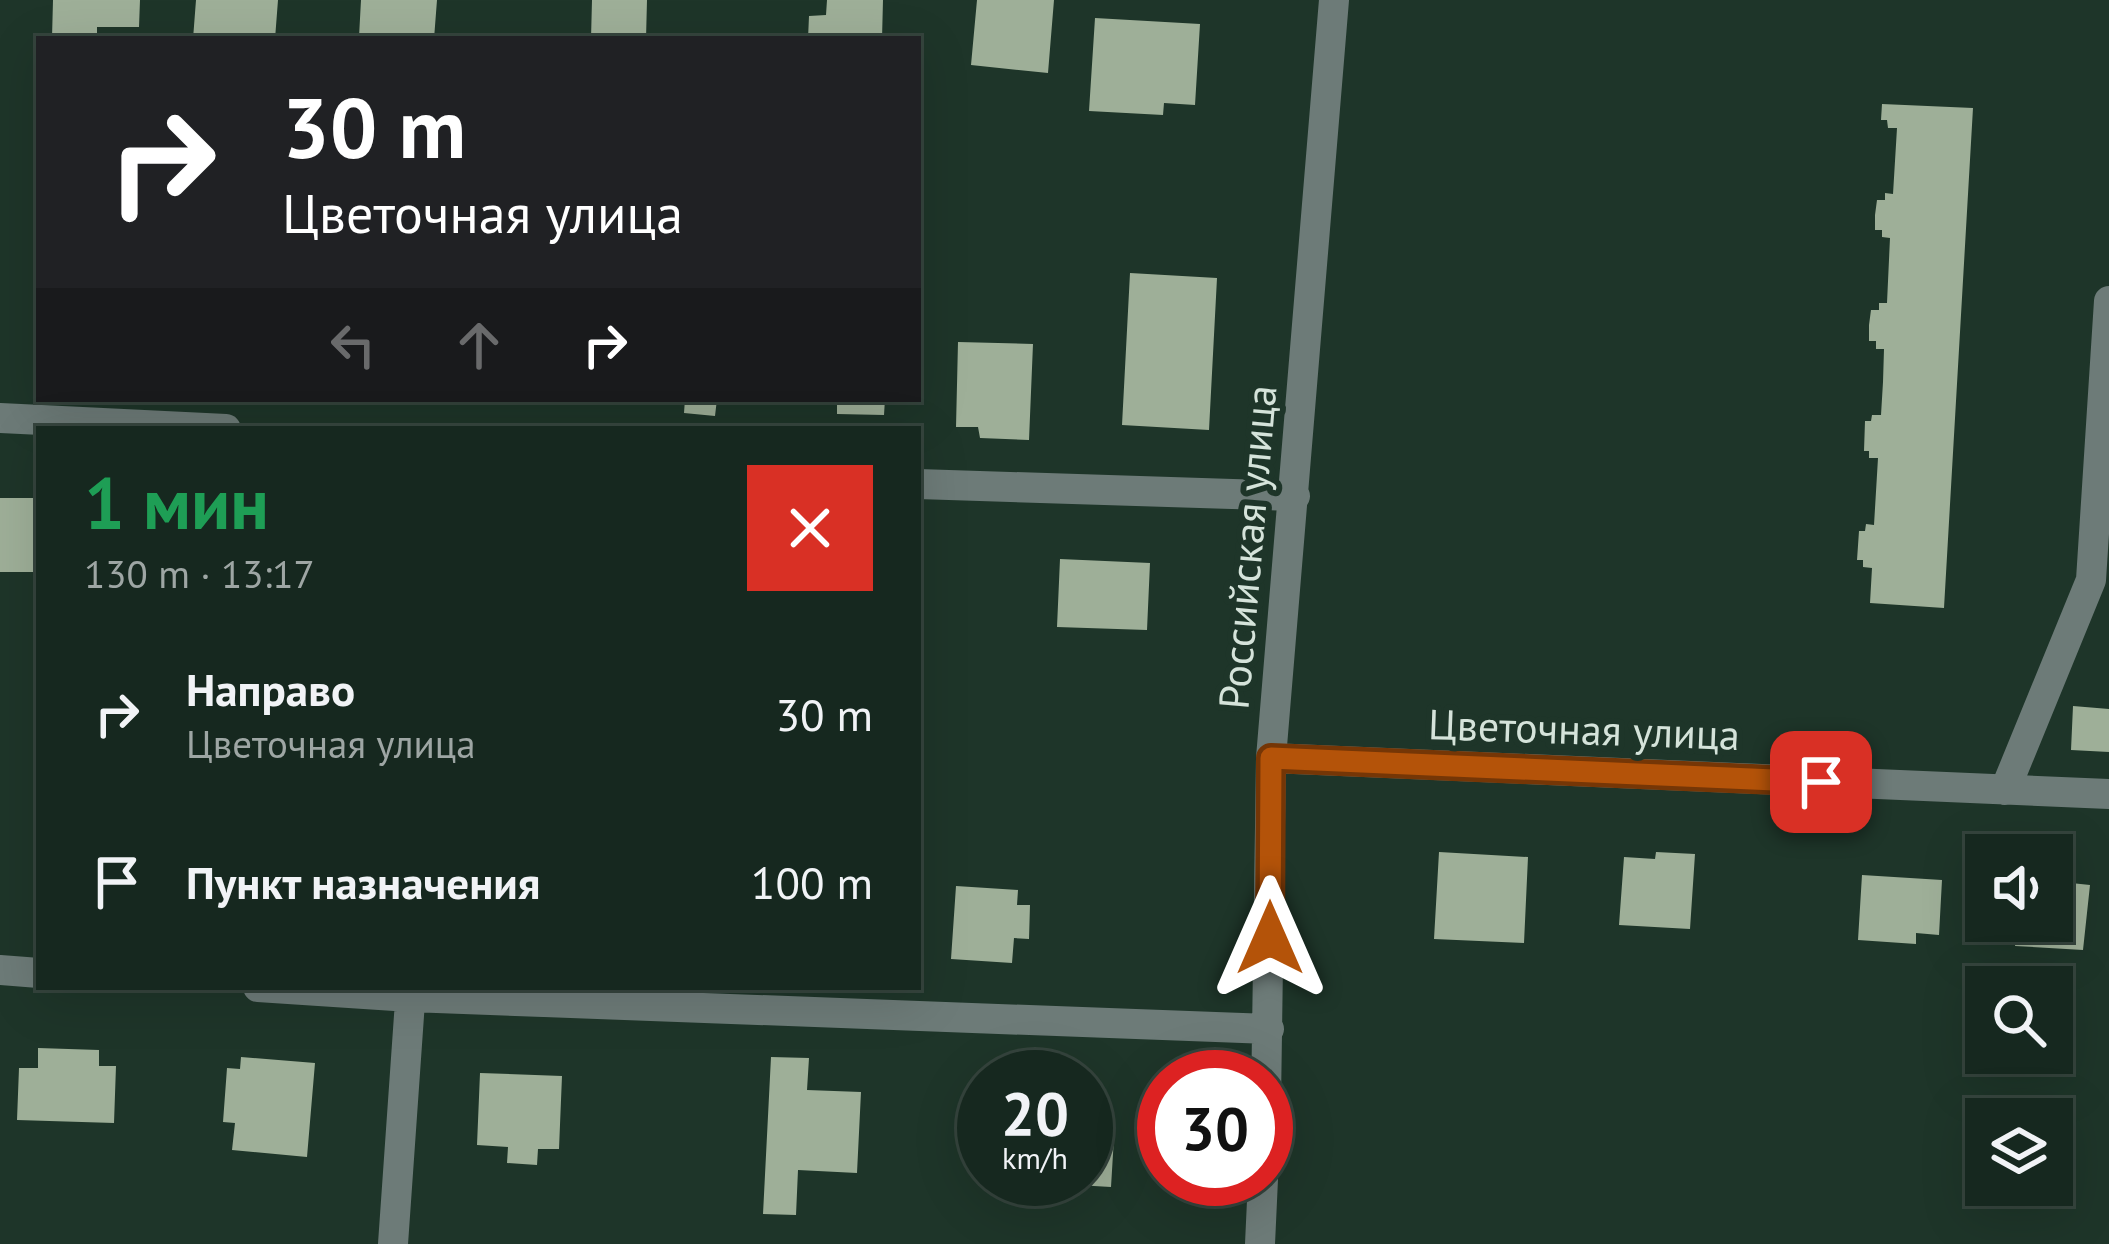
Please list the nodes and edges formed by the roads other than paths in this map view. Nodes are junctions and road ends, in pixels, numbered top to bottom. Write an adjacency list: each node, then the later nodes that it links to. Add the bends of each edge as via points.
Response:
1 (1334, 0): 6 (street, Российская улица)
2 (2109, 301): 8 (street, via 2091,580)
3 (0, 418): 4 (street)
4 (164, 426)
5 (921, 484): 6 (street)
6 (1295, 496): 7 (street, Российская улица)
7 (1271, 758): 8 (street, Цветочная улица); 14 (street, Российская улица)
8 (2005, 790): 9 (street, Цветочная улица)
9 (2109, 794)
10 (0, 970): 11 (street)
11 (36, 973)
12 (349, 990): 13 (street)
13 (410, 992): 14 (street); 17 (street)
14 (1269, 1029): 15 (street, Российская улица)
15 (1268, 1050)
16 (1262, 1206): 18 (street)
17 (393, 1244)
18 (1260, 1244)

